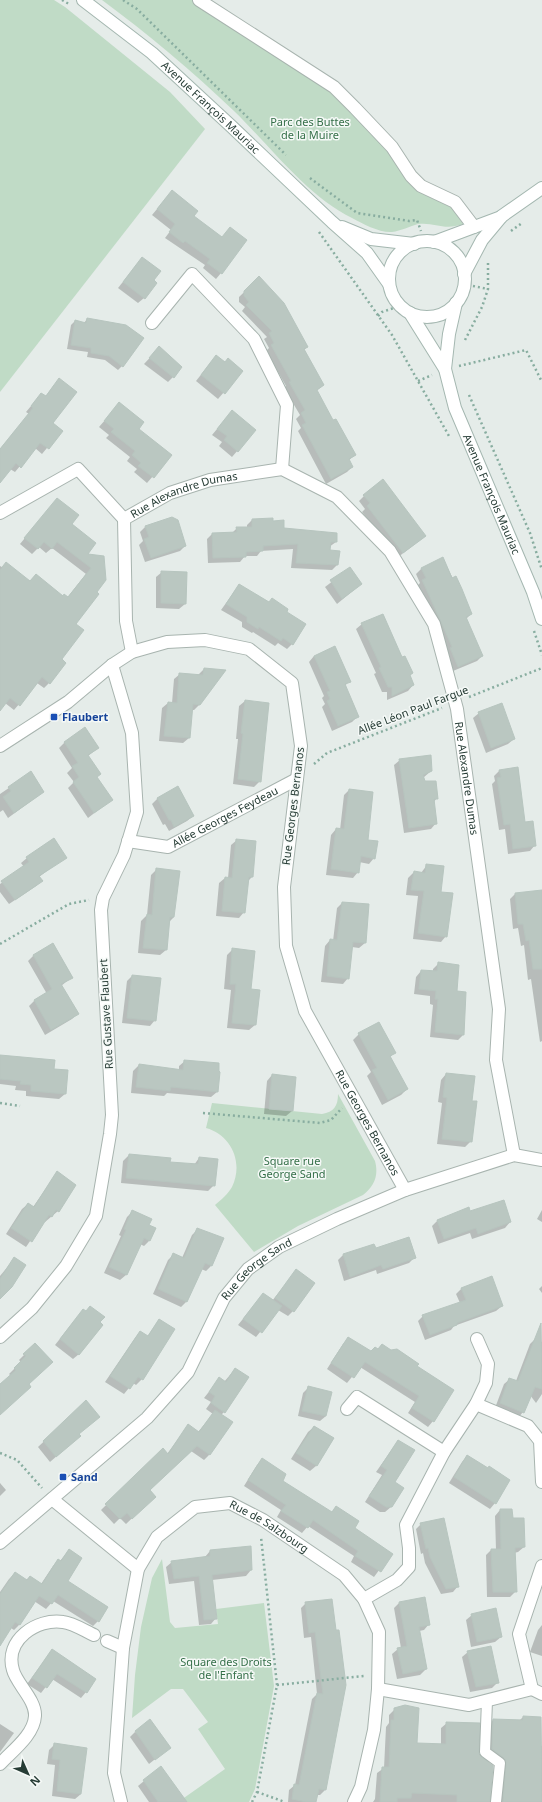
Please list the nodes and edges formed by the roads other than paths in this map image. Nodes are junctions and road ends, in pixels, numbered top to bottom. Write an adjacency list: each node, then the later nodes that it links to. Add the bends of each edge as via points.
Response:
1 (83, 0): 5 (street, Avenue François Mauriac, via 152,53)
2 (199, 0): 6 (street, via 334,88 392,147 411,176 421,186 455,202)
3 (542, 188): 4 (street)
4 (502, 216): 6 (street, Avenue François Mauriac); 9 (street, Avenue François Mauriac, via 482,240)
5 (332, 222): 8 (street, Avenue François Mauriac, via 371,239); 10 (street, Avenue François Mauriac, via 367,253)
6 (474, 227): 7 (street, Avenue François Mauriac)
7 (434, 242): 8 (street, Avenue François Mauriac); 9 (street, via 454,253 461,263)
8 (414, 244): 10 (street, Avenue François Mauriac, via 403,250 395,259 390,271)
9 (464, 279): 11 (street, Avenue François Mauriac)
10 (389, 284): 12 (street, Avenue François Mauriac, via 400,306)
11 (456, 303): 12 (street, Avenue François Mauriac, via 438,316 427,317); 14 (street, Avenue François Mauriac)
12 (410, 313): 14 (street, Avenue François Mauriac)
13 (152, 323): 15 (street, via 192,274 254,339 287,405)
14 (445, 369): 18 (street, Avenue François Mauriac, via 455,408)
15 (282, 469): 17 (street, Rue Alexandre Dumas, via 210,480 170,493); 24 (street, Rue Alexandre Dumas, via 337,497 390,551 434,624 457,709 499,1009 496,1060)
16 (0, 514): 17 (street, via 78,469)
17 (124, 519): 19 (street, Rue Alexandre Dumas, via 126,621)
18 (542, 619)
19 (132, 652): 20 (street, Rue Georges Bernanos); 22 (street, Rue Georges Bernanos, via 167,642 205,640 249,649 292,683 301,746)
20 (112, 665): 21 (street, Rue Georges Bernanos, via 68,702); 23 (street, Rue Gustave Flaubert, via 132,733 137,812)
21 (0, 746)
22 (297, 779): 23 (street, Allée Georges Feydeau, via 168,847); 26 (street, Rue Georges Bernanos, via 284,887 286,946 305,1011)
23 (128, 841): 27 (street, Rue Gustave Flaubert, via 100,910 112,1115 96,1216 66,1266 32,1308)
24 (514, 1155): 25 (street, Rue George Sand); 26 (street, Rue George Sand)
25 (542, 1160)
26 (405, 1190): 33 (street, Rue George Sand, via 337,1219 279,1248 248,1269 224,1298 188,1372 147,1418)
27 (0, 1337)
28 (476, 1339): 29 (street, via 488,1364 486,1383)
29 (476, 1404): 31 (street); 32 (street, via 528,1426 540,1441)
30 (347, 1409): 31 (street, via 357,1397)
31 (444, 1452): 37 (street, via 406,1525 409,1568 398,1580)
32 (542, 1482)
33 (52, 1498): 34 (street, Rue George Sand); 36 (street)
34 (0, 1543)
35 (542, 1566): 42 (street, via 519,1634)
36 (138, 1569): 37 (street, Rue de Salzbourg, via 157,1537 194,1507 230,1503 263,1520 344,1575); 40 (street, Rue de Salzbourg)
37 (364, 1599): 41 (street, Rue de Salzbourg, via 379,1632)
38 (94, 1635): 44 (street, via 64,1622 45,1622 30,1628 18,1641 12,1654 13,1670 31,1701 35,1715 31,1730)
39 (107, 1641): 40 (street)
40 (123, 1648): 45 (street, Rue de Salzbourg, via 114,1773)
41 (378, 1689): 43 (street, via 469,1705); 46 (street, Rue de Salzbourg, via 374,1730 361,1786)
42 (537, 1691): 43 (street)
43 (487, 1701): 47 (lane, via 485,1752 500,1763)
44 (0, 1764)
45 (121, 1802)
46 (354, 1802)
47 (496, 1802)

